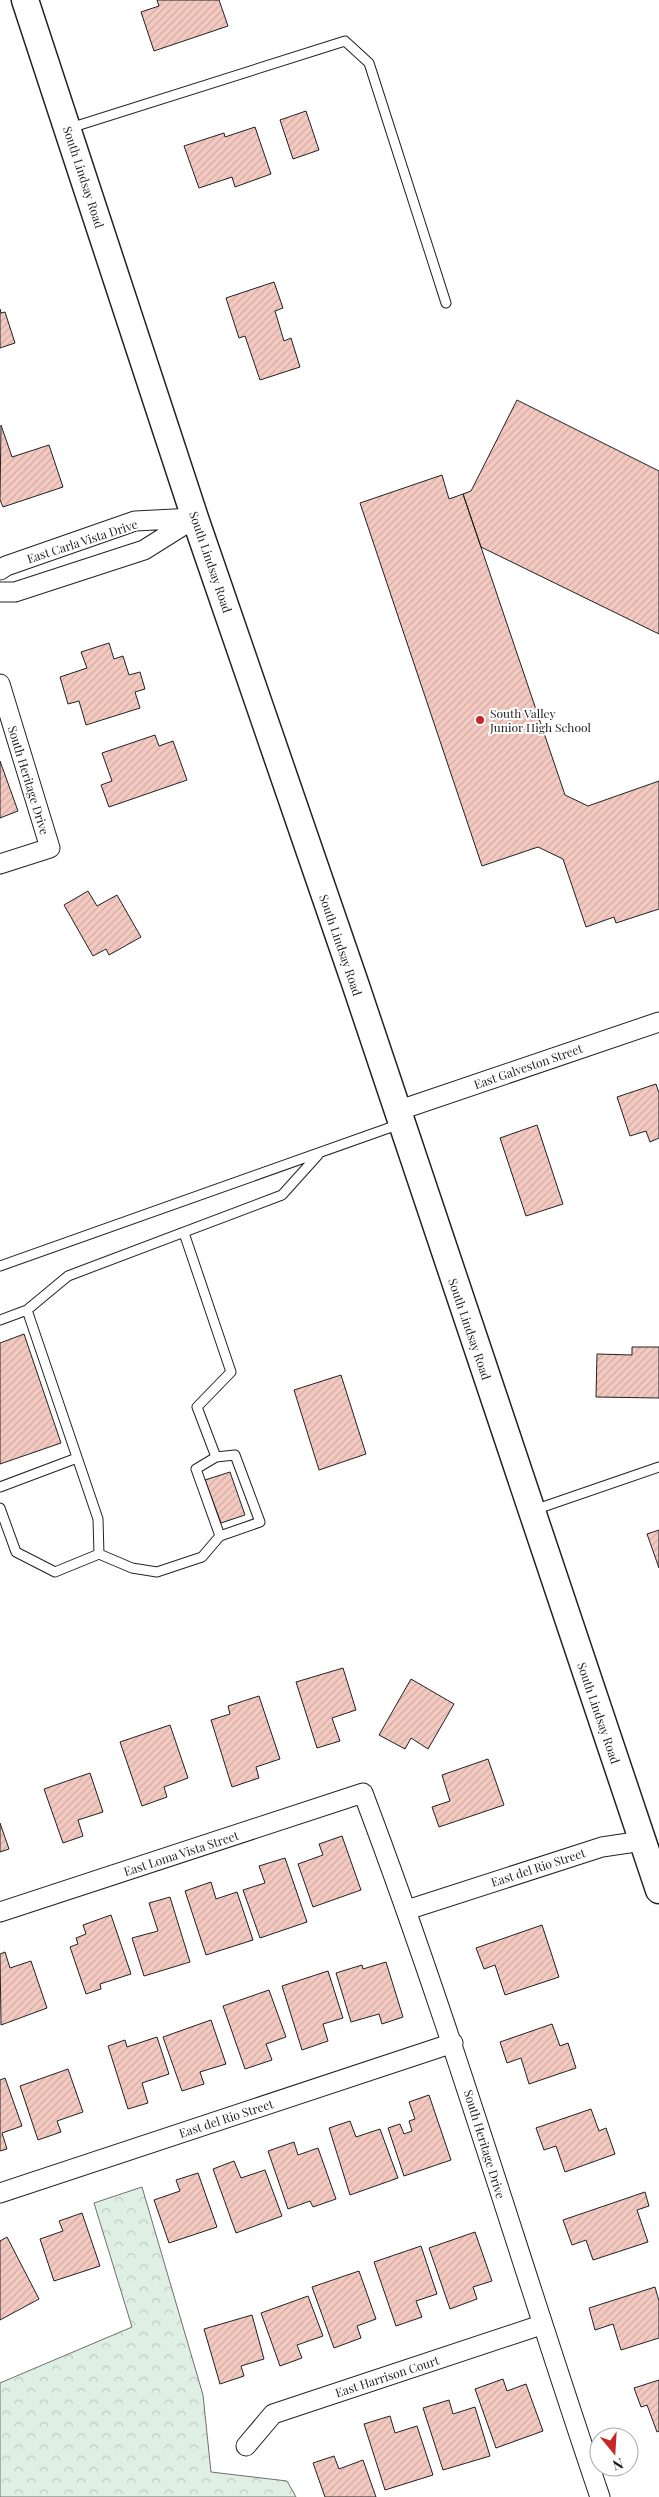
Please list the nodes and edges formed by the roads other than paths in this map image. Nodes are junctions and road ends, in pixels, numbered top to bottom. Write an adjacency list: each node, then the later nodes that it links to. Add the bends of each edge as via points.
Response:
1 (25, 0): 2 (main road, South Lindsay Road)
2 (68, 128): 3 (lane, via 345,41 369,63); 4 (main road, South Lindsay Road)
3 (446, 303)
4 (195, 518): 5 (street, East Carla Vista Drive, via 135,521); 6 (street, via 144,550 15,592); 10 (main road, South Lindsay Road)
5 (0, 570)
6 (0, 592)
7 (0, 684): 8 (street, South Heritage Drive, via 50,848)
8 (0, 864)
9 (659, 1022): 10 (street, East Galveston Street)
10 (399, 1118): 11 (lane); 21 (main road, South Lindsay Road)
11 (320, 1153): 12 (lane, via 282,1194); 13 (lane)
12 (184, 1233): 14 (lane, via 68,1276); 16 (lane, via 231,1372 197,1408)
13 (0, 1266)
14 (27, 1310): 15 (lane); 17 (lane)
15 (0, 1320)
16 (216, 1457): 22 (lane, via 196,1468); 22 (lane, via 235,1455 260,1522)
17 (77, 1458): 19 (lane); 23 (lane, via 98,1519)
18 (659, 1468): 21 (lane)
19 (0, 1487)
20 (0, 1508): 23 (lane, via 16,1552 55,1572)
21 (531, 1510): 25 (main road, South Lindsay Road)
22 (220, 1536): 23 (lane, via 202,1557 157,1572 132,1568)
23 (99, 1554)
24 (363, 1793): 27 (street, South Heritage Drive); 28 (street, East Loma Vista Street)
25 (647, 1841): 26 (main road, South Lindsay Road); 27 (street, East del Rio Street, via 602,1847)
26 (659, 1890)
27 (407, 1910): 29 (street, South Heritage Drive)
28 (0, 1912)
29 (453, 2042): 30 (street, East del Rio Street); 31 (street, South Heritage Drive)
30 (0, 2193)
31 (542, 2325): 32 (street, East Harrison Court, via 273,2414); 33 (street, South Heritage Drive)
32 (246, 2446)
33 (600, 2497)

